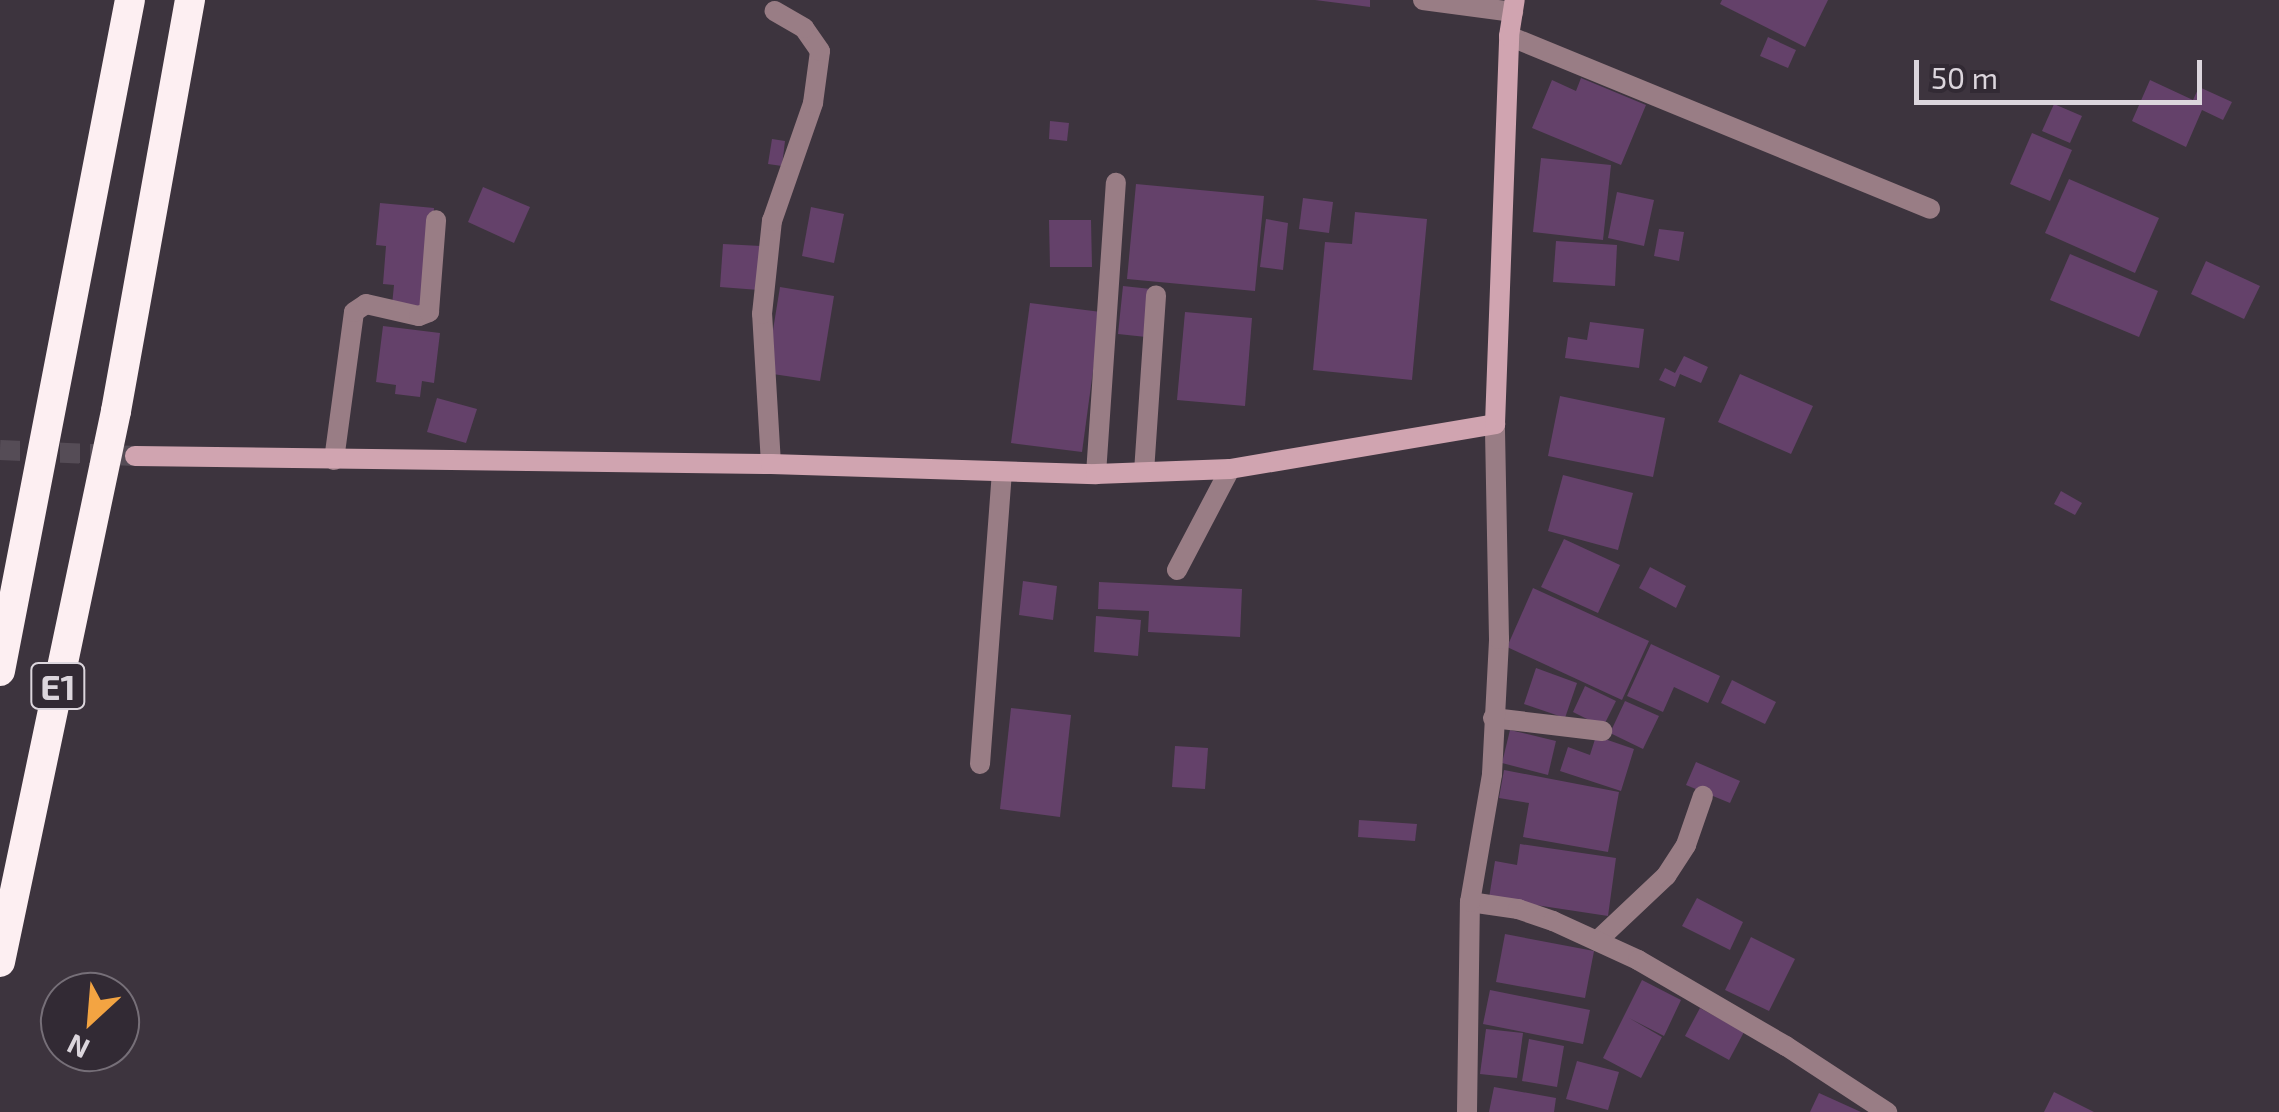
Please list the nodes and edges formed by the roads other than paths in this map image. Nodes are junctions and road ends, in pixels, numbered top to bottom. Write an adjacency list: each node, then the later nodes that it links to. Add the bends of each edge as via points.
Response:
1 (130, 0): 20 (highway, E1)
2 (190, 0): 27 (highway, E1, via 116,411)
3 (1423, 0): 4 (street)
4 (1514, 6): 6 (street)
5 (775, 10): 14 (street, via 804,28 820,51 813,103 772,221 762,314)
6 (1510, 36): 8 (street); 11 (street)
7 (1116, 183): 18 (street)
8 (1930, 208)
9 (436, 220): 13 (street, via 430,312 366,304 354,312)
10 (1156, 294): 16 (street)
11 (1495, 424): 15 (street); 21 (street, via 1500,639)
12 (135, 456): 13 (street)
13 (334, 460): 14 (street)
14 (772, 464): 17 (street)
15 (1230, 469): 16 (street); 19 (street)
16 (1144, 472): 18 (street)
17 (1002, 474): 18 (street); 23 (street)
18 (1096, 474)
19 (1177, 570)
20 (0, 671)
21 (1493, 718): 22 (street); 25 (street, via 1492,774)
22 (1602, 731)
23 (980, 764)
24 (1703, 796): 26 (street, via 1686,845 1666,876)
25 (1470, 902): 26 (street, via 1518,909); 28 (street)
26 (1597, 942): 29 (street, via 1786,1046)
27 (0, 962)
28 (1468, 1112)
29 (1887, 1112)

